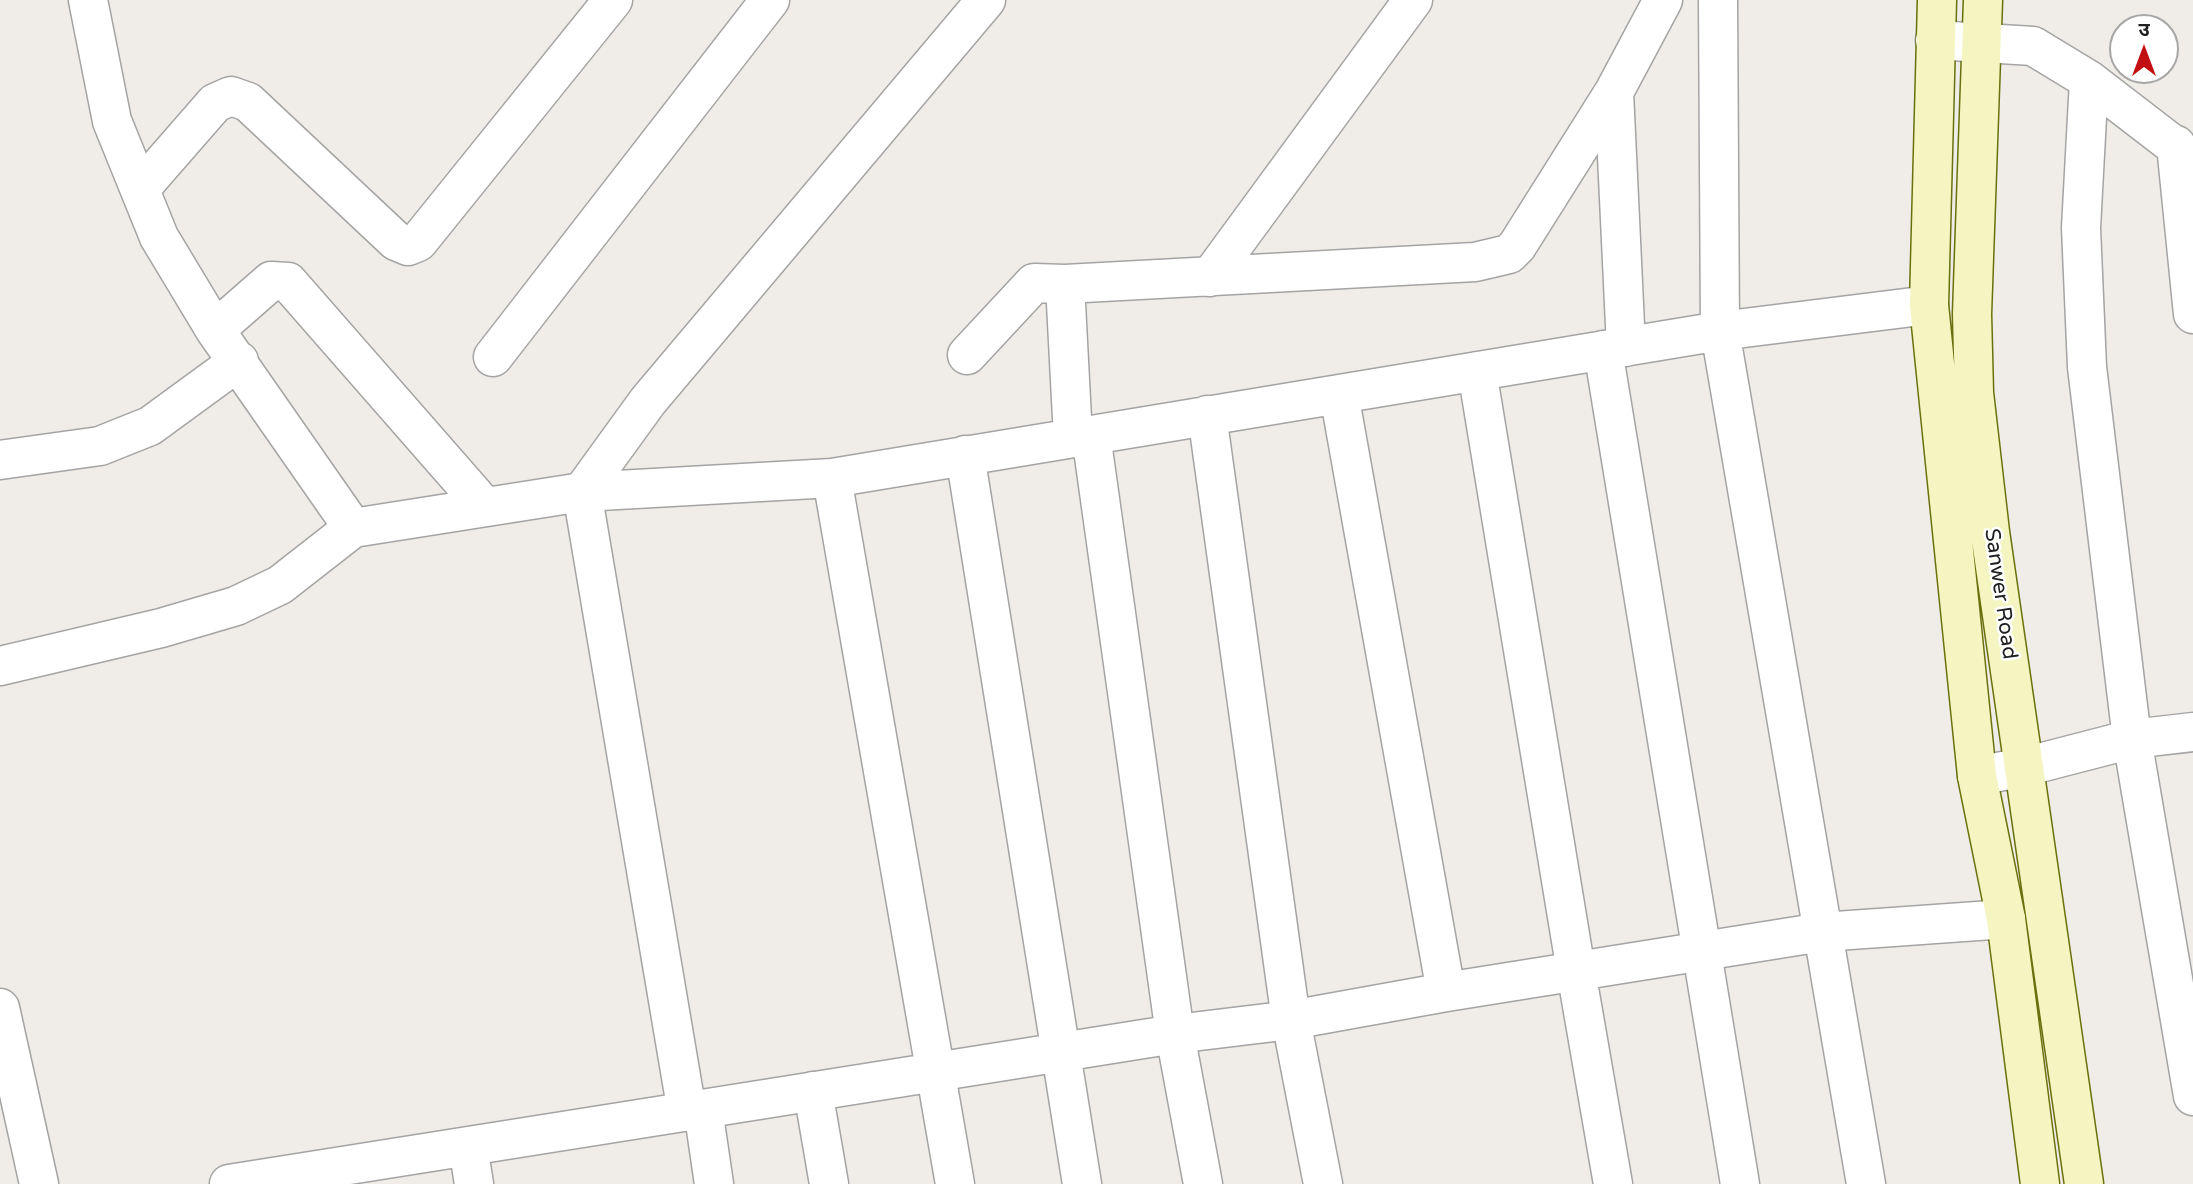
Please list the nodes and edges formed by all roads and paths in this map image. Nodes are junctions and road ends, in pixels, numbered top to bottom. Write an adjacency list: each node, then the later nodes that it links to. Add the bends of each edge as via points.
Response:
1 (88, 0): 15 (street, via 112,121)
2 (613, 0): 15 (street, via 425,235 408,246 396,241 248,102 231,96 215,103)
3 (770, 0): 24 (street)
4 (986, 0): 33 (street, via 648,401)
5 (1413, 0): 16 (street)
6 (1663, 0): 13 (street)
7 (1718, 0): 21 (street)
8 (1937, 0): 10 (street, Sanwer Road)
9 (1983, 0): 11 (street, Sanwer Road)
10 (1935, 40): 11 (street); 18 (street, Sanwer Road)
11 (1980, 43): 12 (street, via 2033,46); 39 (street, Sanwer Road, via 1972,313 1975,393)
12 (2089, 80): 14 (street); 38 (street, via 2081,228 2087,367)
13 (1614, 92): 16 (street, via 1508,254 1475,262); 22 (street)
14 (2184, 153): 19 (street)
15 (140, 189): 20 (street, via 159,237)
16 (1210, 276): 17 (street)
17 (1065, 284): 23 (street, via 1034,283 1028,287); 29 (street)
18 (1929, 304): 21 (street); 40 (street, Sanwer Road)
19 (2193, 314)
20 (215, 330): 25 (street); 34 (street, via 271,281 288,282)
21 (1720, 331): 22 (street); 42 (street)
22 (1615, 349): 26 (street); 43 (street)
23 (967, 355)
24 (493, 357)
25 (239, 361): 31 (street, via 150,426 100,446); 35 (street)
26 (1476, 371): 27 (street); 44 (street)
27 (1339, 394): 28 (street); 45 (street)
28 (1207, 415): 29 (street); 47 (street)
29 (1082, 436): 30 (street); 48 (street)
30 (965, 456): 32 (street); 49 (street)
31 (0, 460)
32 (832, 478): 33 (street); 50 (street)
33 (582, 492): 34 (street); 53 (street)
34 (484, 506): 35 (street)
35 (353, 528): 36 (street, via 280,586 236,606)
36 (0, 666)
37 (2193, 732): 38 (street)
38 (2132, 739): 39 (street); 52 (street)
39 (2024, 767): 40 (street); 68 (street, Sanwer Road)
40 (1977, 776): 41 (street, Sanwer Road)
41 (2006, 919): 42 (street); 67 (street, Sanwer Road)
42 (1822, 932): 43 (street); 66 (street)
43 (1701, 951): 44 (street); 65 (street)
44 (1576, 971): 45 (street); 64 (street)
45 (1446, 992): 47 (street)
46 (0, 1008): 55 (street)
47 (1291, 1020): 48 (street); 63 (street)
48 (1175, 1034): 49 (street); 62 (street)
49 (1060, 1052): 50 (street); 61 (street)
50 (937, 1072): 51 (street); 60 (street)
51 (813, 1091): 53 (street); 59 (street)
52 (2193, 1096)
53 (695, 1110): 54 (street); 58 (street)
54 (468, 1146): 56 (street); 57 (street)
55 (39, 1184)
56 (229, 1184)
57 (474, 1184)
58 (714, 1184)
59 (829, 1184)
60 (955, 1184)
61 (1082, 1184)
62 (1203, 1184)
63 (1322, 1184)
64 (1614, 1184)
65 (1740, 1184)
66 (1866, 1184)
67 (2040, 1184)
68 (2084, 1184)

